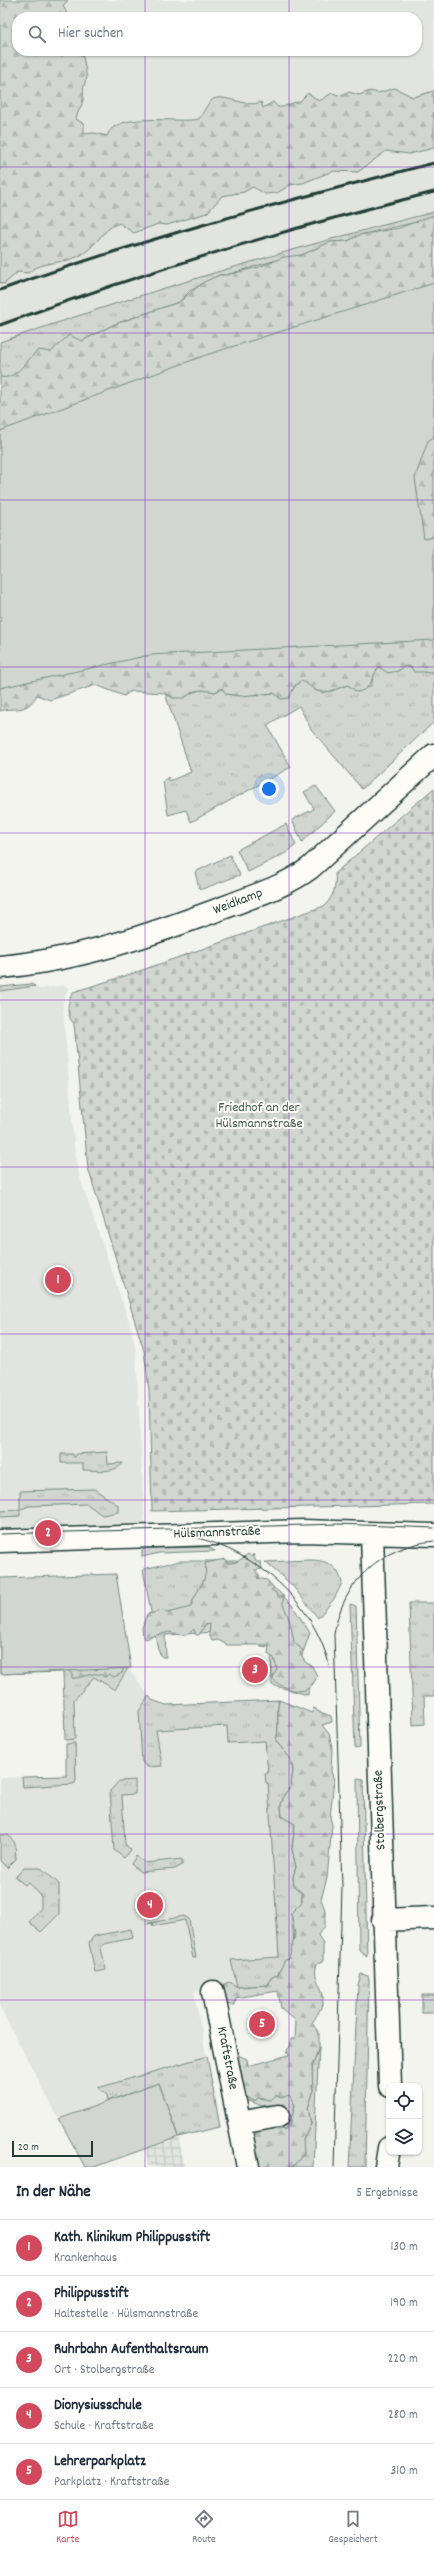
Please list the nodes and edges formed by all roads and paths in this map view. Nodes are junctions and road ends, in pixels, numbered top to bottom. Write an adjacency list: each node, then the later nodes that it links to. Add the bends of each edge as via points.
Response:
1 (434, 754): 2 (street, Weidkamp, via 310,868 288,881 180,924 113,946 55,960)
2 (0, 967)
3 (372, 1534): 4 (street, Hülsmannstraße); 5 (street, Hülsmannstraße, via 303,1531); 7 (street, Stolbergstraße)
4 (434, 1535)
5 (0, 1541)
6 (434, 1918): 7 (street)
7 (384, 1920): 9 (street, Stolbergstraße)
8 (214, 1992): 11 (street, Kraftstraße)
9 (390, 2083)
10 (278, 2116): 11 (street)
11 (240, 2123): 14 (street, Kraftstraße)
12 (388, 2155): 15 (street)
13 (396, 2155): 16 (street)
14 (248, 2167)
15 (386, 2167)
16 (398, 2167)

